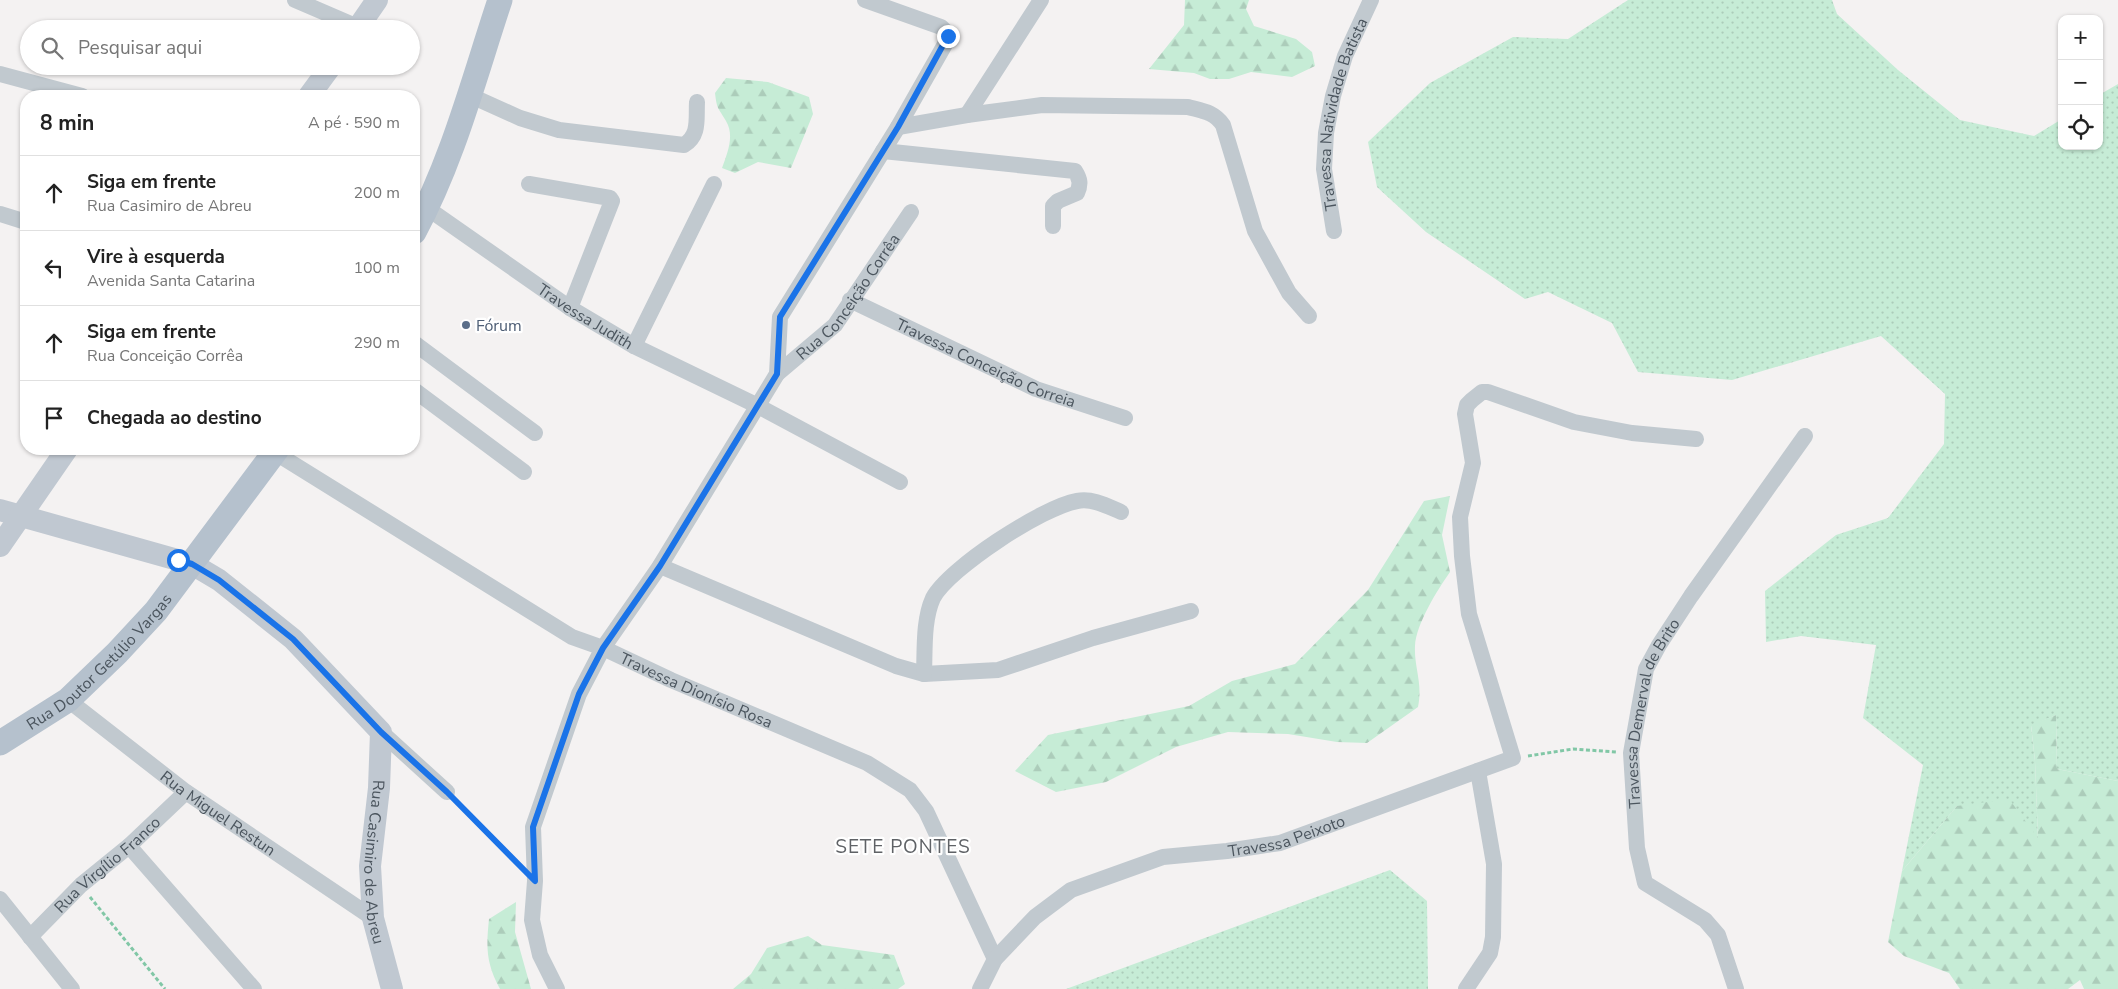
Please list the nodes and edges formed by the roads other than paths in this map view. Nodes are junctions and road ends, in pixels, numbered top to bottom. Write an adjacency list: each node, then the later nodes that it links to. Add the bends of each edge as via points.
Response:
1 (295, 0): 7 (street)
2 (377, 0): 8 (street)
3 (500, 0): 13 (main road)
4 (865, 0): 16 (street, Rua Conceição Corrêa, via 941,27 948,36)
5 (1041, 0): 15 (street)
6 (1371, 0): 26 (street, Travessa Natividade Batista, via 1345,56 1332,96 1326,133 1324,168)
7 (340, 20)
8 (363, 20)
9 (0, 74): 11 (street)
10 (325, 75): 12 (street)
11 (60, 90)
12 (314, 90)
13 (468, 95): 14 (street, via 520,118 559,130 684,145 696,134); 20 (main road)
14 (697, 102)
15 (967, 115): 16 (street); 29 (street, via 1042,105 1188,107 1218,117 1231,146 1256,231 1289,293)
16 (898, 127): 17 (street, Rua Conceição Corrêa)
17 (883, 151): 25 (street, via 1075,171 1080,186 1077,193 1054,206); 32 (street, Rua Conceição Corrêa, via 780,317)
18 (529, 184): 28 (street, via 610,198 612,202)
19 (714, 184): 30 (street)
20 (426, 208): 24 (main road); 28 (street, Travessa Judith)
21 (911, 212): 27 (street, Rua Conceição Corrêa)
22 (0, 214): 23 (street)
23 (20, 220)
24 (420, 220)
25 (1053, 226)
26 (1334, 231)
27 (850, 300): 32 (street, Rua Conceição Corrêa, via 835,325); 35 (street, Travessa Conceição Correia, via 1036,389)
28 (570, 308): 30 (street, Travessa Judith)
29 (1309, 316)
30 (634, 346): 34 (street, Travessa Judith)
31 (420, 347): 36 (street)
32 (777, 374): 34 (street, Rua Conceição Corrêa)
33 (420, 394): 42 (street)
34 (756, 406): 43 (street, Travessa Judith); 48 (street, Rua Conceição Corrêa)
35 (1125, 418)
36 (535, 433)
37 (1806, 436): 69 (street, Travessa Demerval de Brito, via 1659,645 1646,669 1631,753 1637,848 1645,883 1704,920 1718,935)
38 (1696, 439): 55 (street, Travessa Peixoto, via 1632,433 1574,422 1488,392 1482,392 1467,405 1465,414 1473,463 1460,517 1469,614 1513,758)
39 (62, 455): 45 (street)
40 (272, 455): 47 (main road, Rua Doutor Getúlio Vargas)
41 (284, 455): 50 (street, Travessa Dionísio Rosa, via 572,637)
42 (524, 472)
43 (900, 482)
44 (1121, 512): 51 (street, via 1091,500 1057,506 960,567 933,599 927,624)
45 (11, 513): 46 (street); 47 (street)
46 (0, 546)
47 (192, 564): 52 (main road, Rua Doutor Getúlio Vargas, via 117,653); 53 (street, via 219,580 293,639)
48 (660, 566): 50 (street, Rua Conceição Corrêa); 51 (street, via 896,666)
49 (1191, 611): 51 (street, via 1093,638 1013,667)
50 (603, 648): 62 (street, Travessa Dionísio Rosa, via 867,763 910,790 926,811); 66 (street, Rua Conceição Corrêa, via 579,694 533,827 535,881 532,920 540,956)
51 (924, 674)
52 (68, 700): 54 (main road, Rua Doutor Getúlio Vargas); 56 (street, Rua Miguel Restun)
53 (381, 732): 57 (street); 60 (street, Rua Casimiro de Abreu, via 379,788 370,866)
54 (0, 743)
55 (1478, 770): 62 (street, Travessa Peixoto, via 1280,843 1163,857 1071,890 1035,917); 68 (street, via 1494,864 1493,937 1490,953)
56 (186, 792): 58 (street, Rua Virgílio Franco); 60 (street, Rua Miguel Restun)
57 (447, 792)
58 (129, 846): 61 (street, Rua Virgílio Franco, via 81,885); 64 (street)
59 (0, 899): 61 (street)
60 (373, 918): 65 (street, Rua Casimiro de Abreu)
61 (30, 937): 63 (street)
62 (995, 959): 67 (street, Travessa Peixoto)
63 (72, 989)
64 (254, 989)
65 (392, 989)
66 (557, 989)
67 (980, 989)
68 (1466, 989)
69 (1736, 989)

